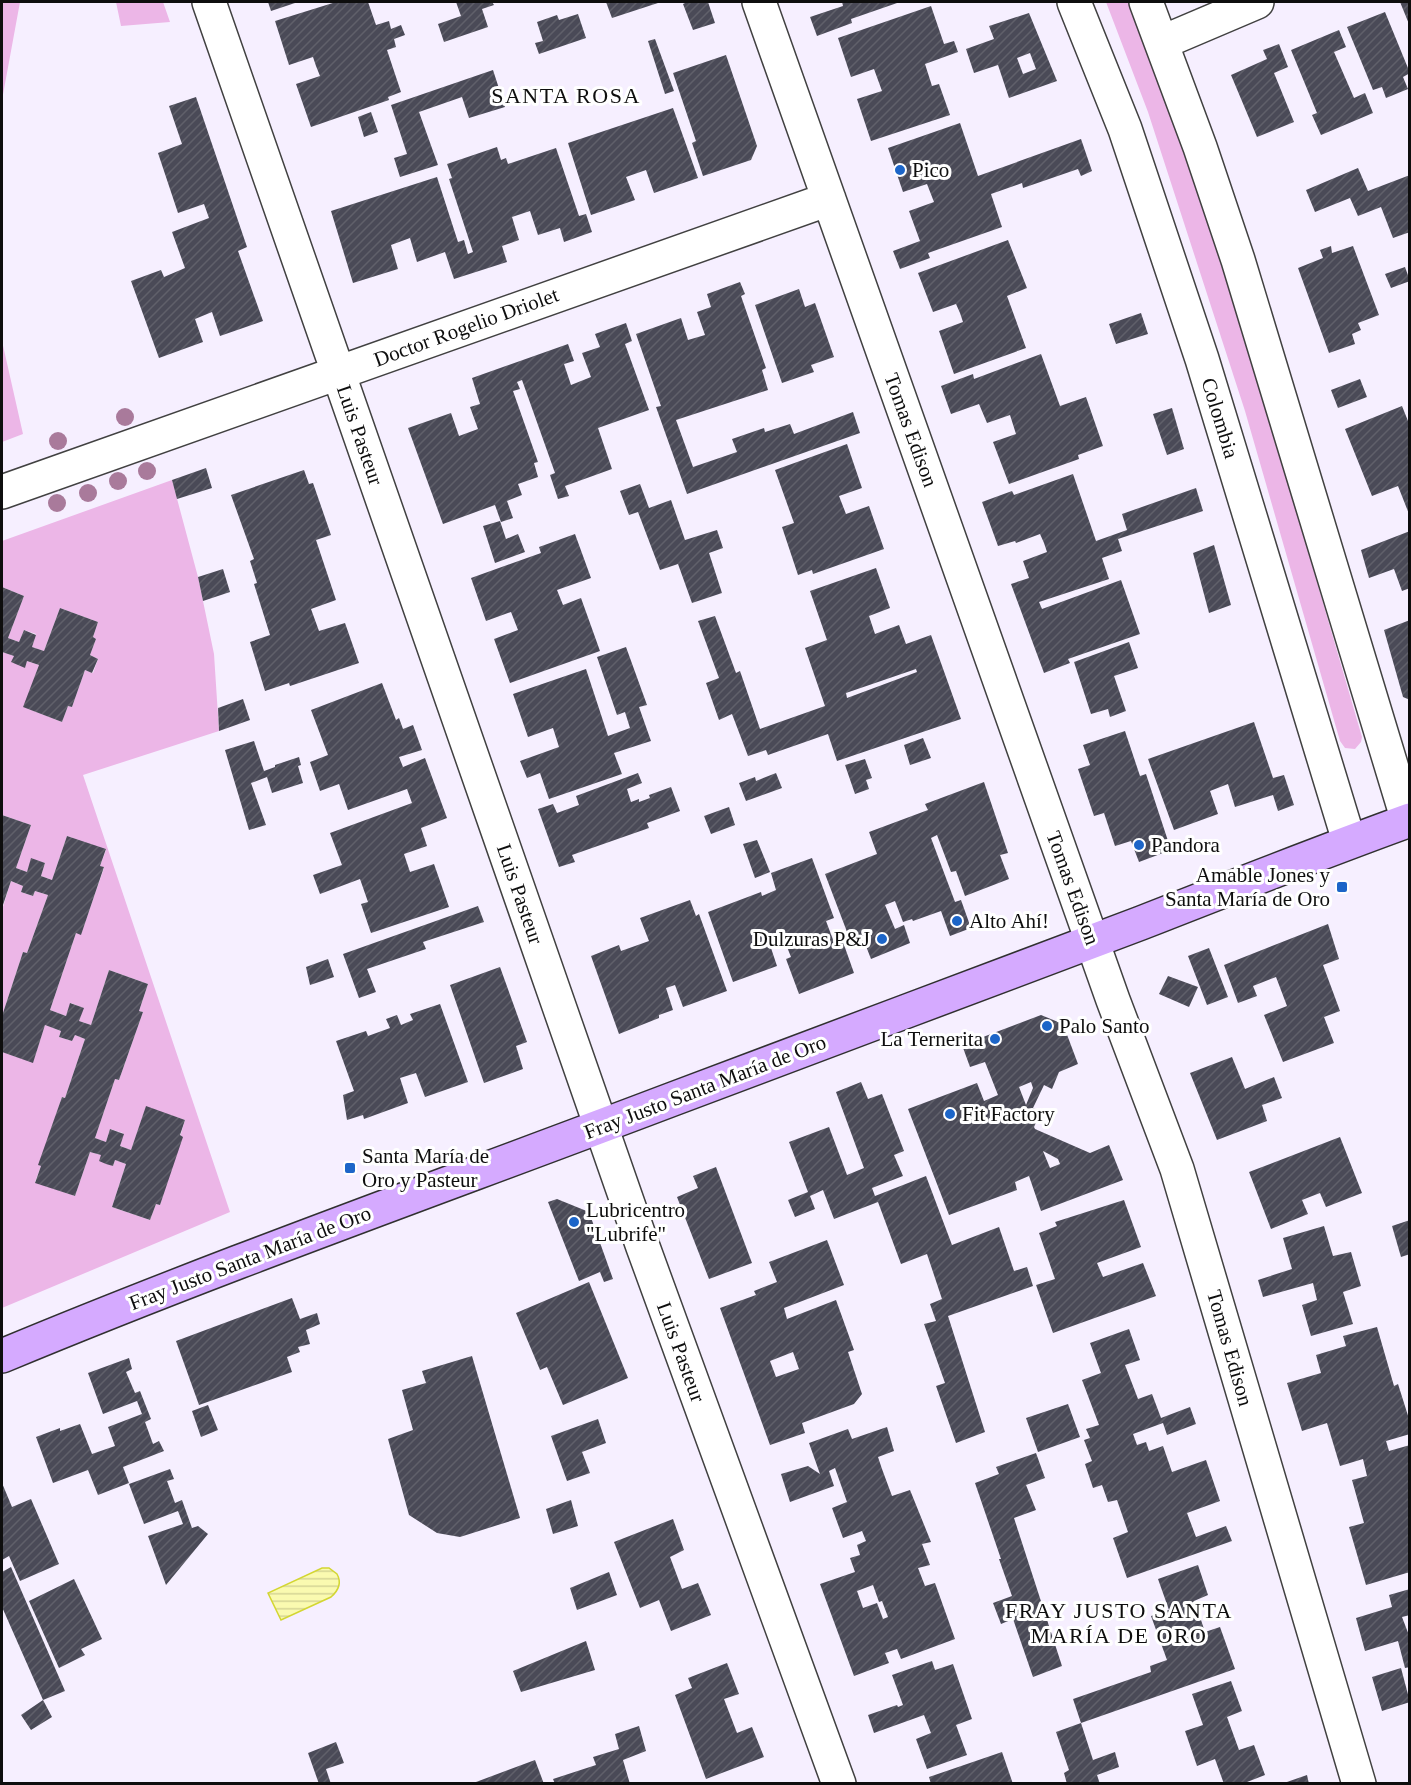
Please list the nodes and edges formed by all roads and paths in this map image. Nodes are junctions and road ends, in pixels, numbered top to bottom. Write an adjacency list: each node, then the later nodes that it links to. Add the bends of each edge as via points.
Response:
1 (209, 2): 8 (street, Luis Pasteur)
2 (759, 2): 7 (street, Tomas Edison)
3 (1074, 2): 11 (street, Colombia, via 1125,129 1202,359)
4 (1146, 2): 6 (street)
5 (1257, 2): 6 (street)
6 (1163, 42): 10 (street, via 1238,260)
7 (828, 199): 8 (street, Doctor Rogelio Driolet); 12 (street, Tomas Edison)
8 (338, 373): 9 (street, Doctor Rogelio Driolet); 13 (street, Luis Pasteur)
9 (2, 492)
10 (1409, 820): 11 (main road, Fray Justo Santa María de Oro)
11 (1349, 842): 12 (main road, Fray Justo Santa María de Oro)
12 (1092, 941): 13 (main road, Fray Justo Santa María de Oro); 16 (street, Tomas Edison, via 1177,1168)
13 (601, 1127): 14 (main road, Fray Justo Santa María de Oro); 15 (street, Luis Pasteur)
14 (2, 1356)
15 (838, 1784)
16 (1359, 1784)

